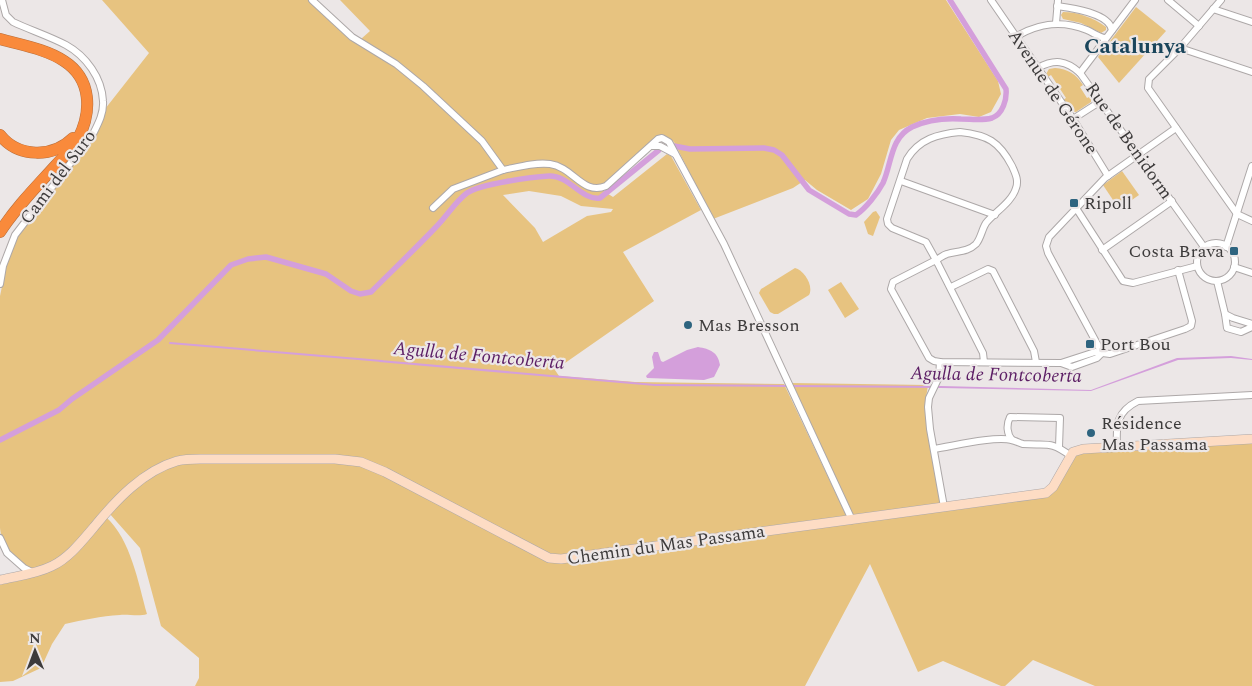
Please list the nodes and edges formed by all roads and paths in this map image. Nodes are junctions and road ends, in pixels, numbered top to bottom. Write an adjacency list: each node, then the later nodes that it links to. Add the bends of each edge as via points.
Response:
1 (2, 0): 48 (street, Cami del Suro, via 6,15 13,22 68,46 84,58 98,78 104,102 101,119 93,134 15,235)
2 (312, 0): 29 (street, via 352,37 396,64 423,86 482,141)
3 (991, 0): 9 (street, Avenue de Gérone)
4 (997, 0): 9 (street)
5 (1135, 0): 14 (street)
6 (1168, 0): 13 (street)
7 (1221, 0): 10 (street)
8 (1057, 3): 12 (street); 14 (street, via 1095,15 1108,22)
9 (997, 8): 15 (street, Avenue de Gérone)
10 (1214, 9): 11 (street); 13 (street)
11 (1252, 22)
12 (1056, 23): 15 (street); 16 (street, via 1069,24)
13 (1199, 26): 18 (street)
14 (1112, 30): 16 (street)
15 (1017, 36): 19 (street, Avenue de Gérone)
16 (1105, 38): 21 (street)
17 (0, 39): 24 (highway, via 53,55 74,70 87,93 88,112)
18 (1180, 48): 20 (street); 25 (street, via 1148,83 1151,93)
19 (1038, 68): 21 (street, Rue de Benidorm, via 1048,62 1058,62 1068,64); 23 (street, Avenue de Gérone)
20 (1252, 72)
21 (1080, 73): 22 (street, Rue de Benidorm)
22 (1101, 102): 23 (street); 27 (street, Rue de Benidorm)
23 (1073, 120): 30 (street, Avenue de Gérone)
24 (84, 126): 26 (highway, via 71,141 46,153 15,148); 38 (highway, via 78,141)
25 (1176, 128): 27 (street); 35 (street)
26 (0, 135)
27 (1138, 154): 30 (street); 32 (street, Rue de Benidorm)
28 (1252, 166): 35 (street)
29 (503, 170): 33 (street, via 453,189); 64 (street, via 549,164 561,167 591,189 598,189 606,186 658,139 666,139 724,244)
30 (1108, 176): 34 (street)
31 (901, 181): 36 (street); 36 (street, via 907,159 917,145 928,138 960,132 977,134 999,146 1017,176 1013,195); 42 (street, via 888,224 926,242)
32 (1172, 202): 39 (street, Rue de Benidorm); 41 (street)
33 (433, 208)
34 (1076, 208): 41 (street); 52 (street, via 1049,237 1046,246)
35 (1237, 214): 37 (street); 40 (street)
36 (995, 215): 42 (street, via 974,245)
37 (1252, 220)
38 (0, 232)
39 (1204, 247): 40 (street, via 1215,243); 43 (street, via 1198,256)
40 (1226, 247): 44 (street, via 1233,256)
41 (1102, 250): 45 (street, via 1120,278 1127,282)
42 (936, 260): 49 (street); 53 (street, via 892,282 891,289 929,358)
43 (1197, 266): 45 (street); 47 (street, via 1208,279)
44 (1234, 268): 46 (street); 47 (street)
45 (1178, 270): 52 (street, via 1192,321 1190,326 1110,354)
46 (1252, 274)
47 (1218, 281): 50 (street)
48 (0, 284)
49 (951, 287): 54 (street); 55 (street, via 988,269 993,271 1034,351)
50 (1225, 314): 51 (street); 51 (street, via 1227,328 1241,332)
51 (1252, 325)
52 (1102, 352): 55 (street, via 1097,358 1072,367)
53 (940, 362): 54 (street); 61 (street, via 939,377 928,407)
54 (984, 362): 55 (street)
55 (1036, 362)
56 (1252, 395): 60 (street, via 1138,401 1123,411 1118,420)
57 (1252, 439): 60 (street)
58 (1012, 440): 59 (street, via 1021,444 1047,443); 59 (street, via 1008,428 1010,417 1060,418); 61 (street)
59 (1059, 447): 62 (street)
60 (1117, 447): 62 (street, via 1083,449)
61 (934, 449): 63 (street)
62 (1071, 456): 63 (street, Chemin du Mas Passama, via 1046,493)
63 (944, 506): 64 (street, Chemin du Mas Passama)
64 (852, 520): 66 (street, Chemin du Mas Passama, via 549,558 361,462 335,459 200,459 164,466 135,484 107,510 76,548 53,566)
65 (0, 538): 66 (street, via 6,553)
66 (34, 573): 67 (street, Chemin du Mas Passama)
67 (4, 579)

